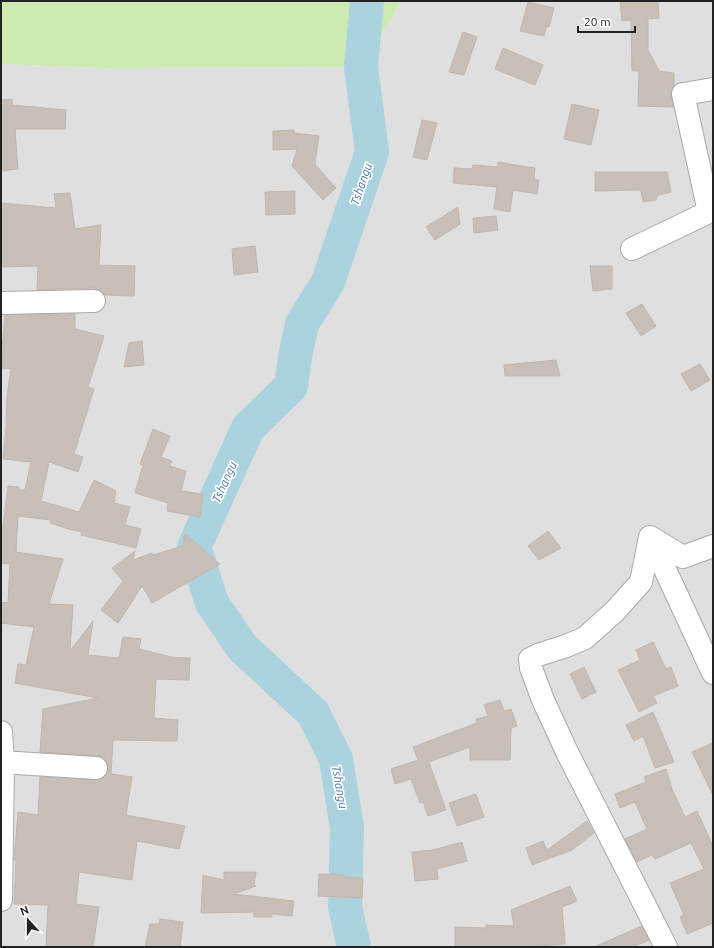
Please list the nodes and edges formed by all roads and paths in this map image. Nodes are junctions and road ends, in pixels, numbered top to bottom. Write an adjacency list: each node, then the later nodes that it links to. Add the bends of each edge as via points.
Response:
1 (713, 89): 2 (street, via 683,94)
2 (711, 211): 3 (street)
3 (632, 249)
4 (94, 301): 5 (street)
5 (1, 303)
6 (650, 537): 7 (street, via 682,557); 8 (street); 13 (street, via 641,582 615,611 585,638 530,659 531,668 566,752)
7 (713, 546)
8 (713, 673)
9 (1, 732): 10 (street)
10 (2, 762): 11 (street); 12 (street)
11 (96, 768)
12 (1, 900)
13 (666, 947)

